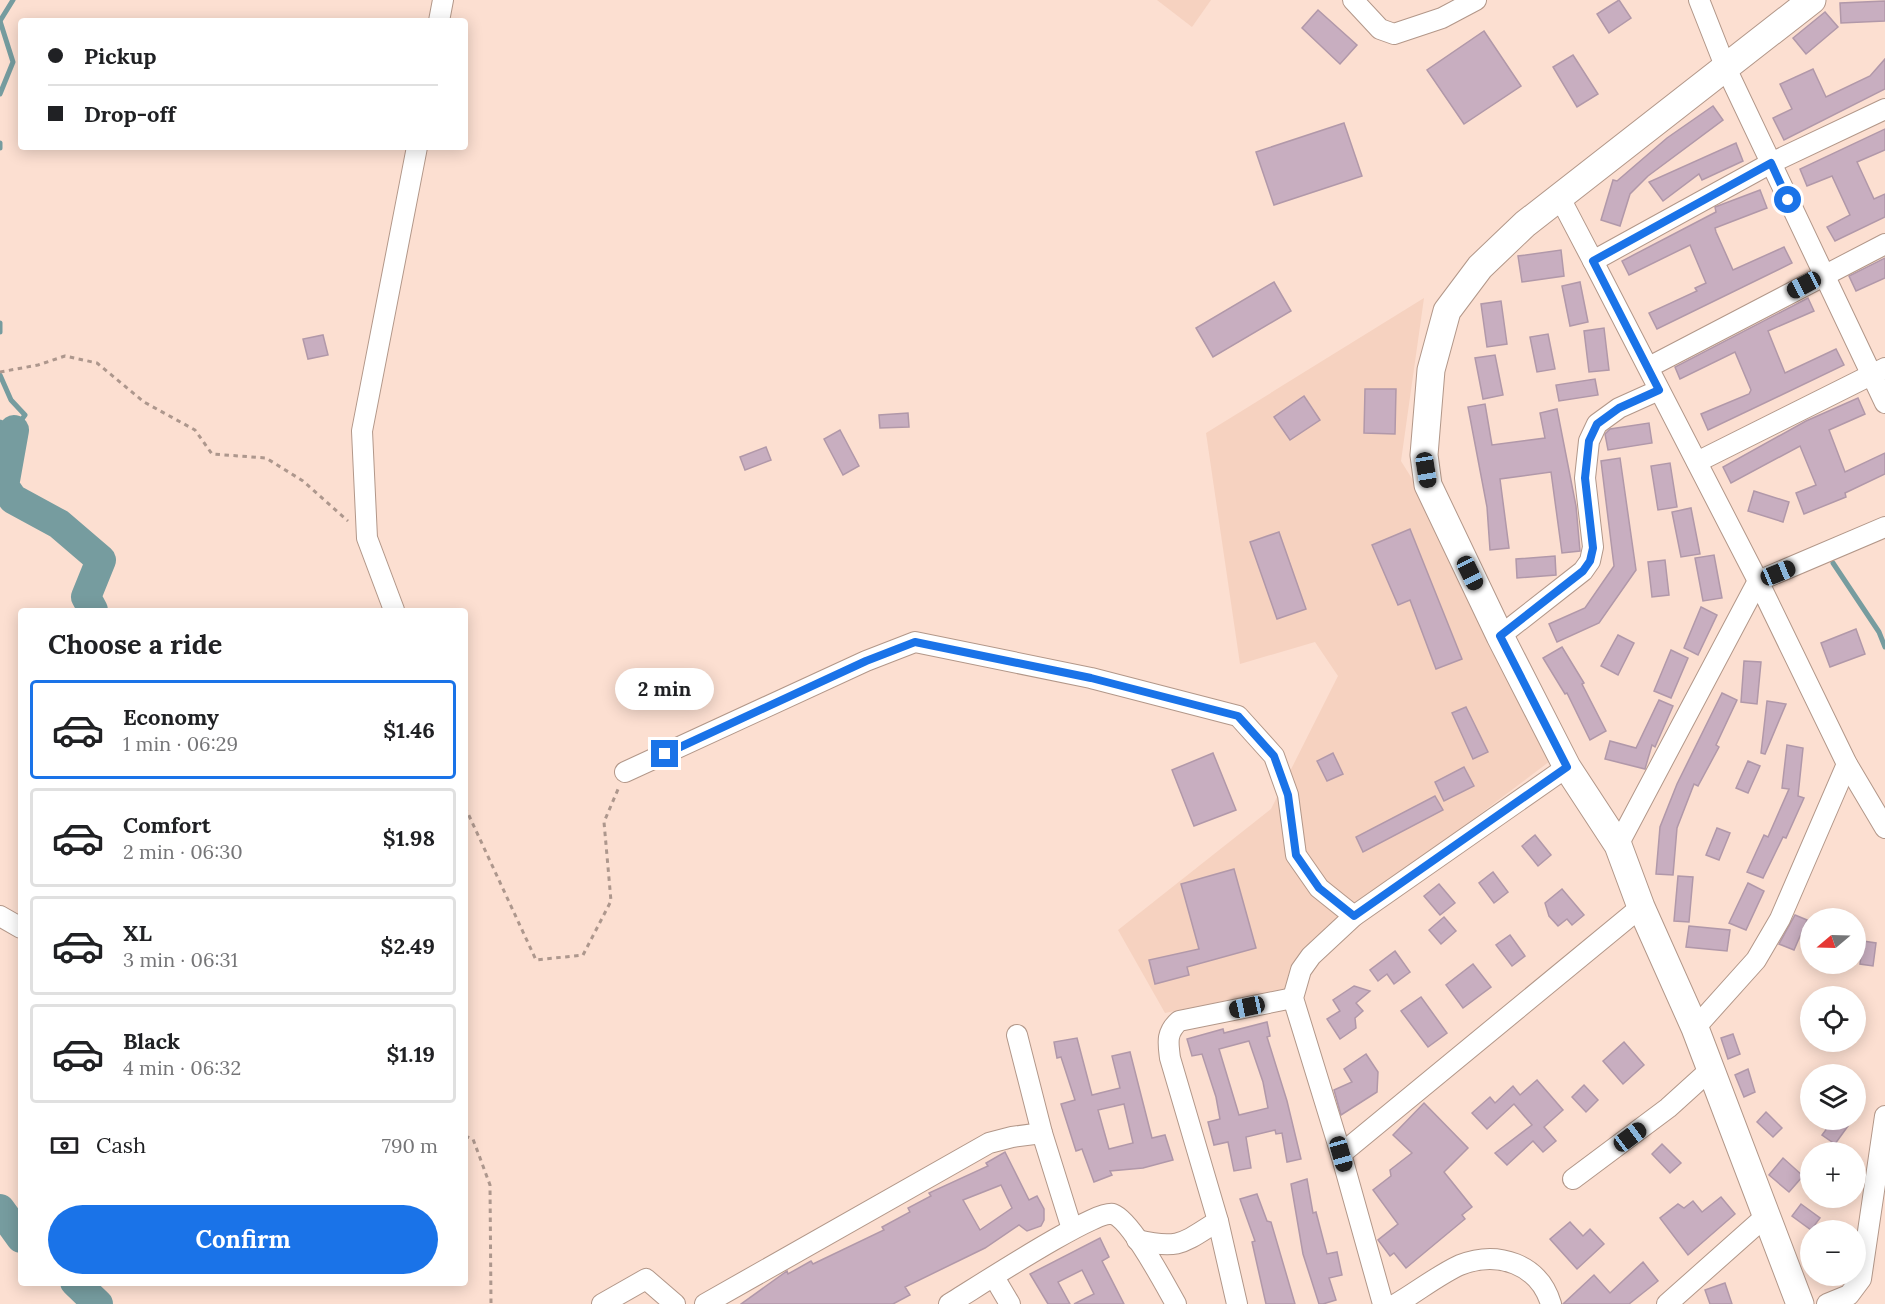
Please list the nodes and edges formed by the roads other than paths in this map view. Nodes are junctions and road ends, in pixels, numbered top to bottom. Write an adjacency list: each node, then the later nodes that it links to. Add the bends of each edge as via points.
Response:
1 (443, 0): 6 (street)
2 (1353, 0): 3 (street, via 1380,29 1394,34 1442,18)
3 (1476, 0)
4 (1699, 0): 7 (street)
5 (1812, 0): 7 (street)
6 (440, 18)
7 (1725, 66): 10 (street); 11 (street)
8 (1885, 109): 10 (street)
9 (416, 150): 22 (street, via 362,431 367,538)
10 (1771, 163): 13 (street); 14 (street)
11 (1560, 198): 13 (street); 23 (street, via 1525,224 1480,267 1447,311 1431,370 1424,455 1428,485)
12 (1885, 244): 14 (street)
13 (1593, 261): 15 (street)
14 (1823, 274): 15 (street); 16 (street)
15 (1649, 367): 17 (street)
16 (1877, 371): 18 (street); 19 (street)
17 (1659, 390): 19 (street); 23 (street, via 1619,408 1597,424 1589,441 1585,478 1593,548 1590,561 1583,571)
18 (1885, 404)
19 (1697, 462): 21 (street)
20 (1885, 527): 21 (street)
21 (1758, 581): 24 (street); 28 (street)
22 (393, 608)
23 (1500, 636): 25 (street)
24 (1847, 764): 27 (street); 34 (street, via 1780,919 1756,960)
25 (1567, 767): 28 (street); 31 (street)
26 (625, 772): 31 (street, via 915,642 1091,678 1238,716 1274,756 1288,795 1296,855 1319,888)
27 (1885, 828)
28 (1618, 844): 29 (street)
29 (1641, 907): 34 (street); 39 (street)
30 (0, 916): 32 (street)
31 (1354, 916): 33 (street, via 1311,956 1301,970)
32 (18, 926)
33 (1293, 998): 39 (street); 42 (street, via 1179,1021 1171,1029 1170,1058)
34 (1695, 1028): 36 (street)
35 (1017, 1035): 38 (street)
36 (1710, 1070): 40 (street, via 1668,1108); 41 (street)
37 (1885, 1116): 58 (street, via 1861,1279 1849,1295)
38 (1042, 1133): 43 (street); 48 (street, via 989,1143)
39 (1341, 1154): 53 (street)
40 (1573, 1179)
41 (1766, 1216): 56 (street); 57 (street)
42 (1218, 1221): 44 (street, via 1177,1245); 52 (street)
43 (1071, 1229): 44 (street, via 1100,1215 1113,1214); 45 (street)
44 (1137, 1240): 51 (street)
45 (994, 1277): 49 (street); 50 (street)
46 (602, 1304): 47 (street, via 646,1279)
47 (675, 1304)
48 (705, 1304)
49 (950, 1304)
50 (1010, 1304)
51 (1176, 1304)
52 (1237, 1304)
53 (1383, 1304)
54 (1396, 1304): 55 (street, via 1460,1265 1497,1258 1527,1268)
55 (1551, 1304)
56 (1667, 1304)
57 (1800, 1304)
58 (1827, 1304)

